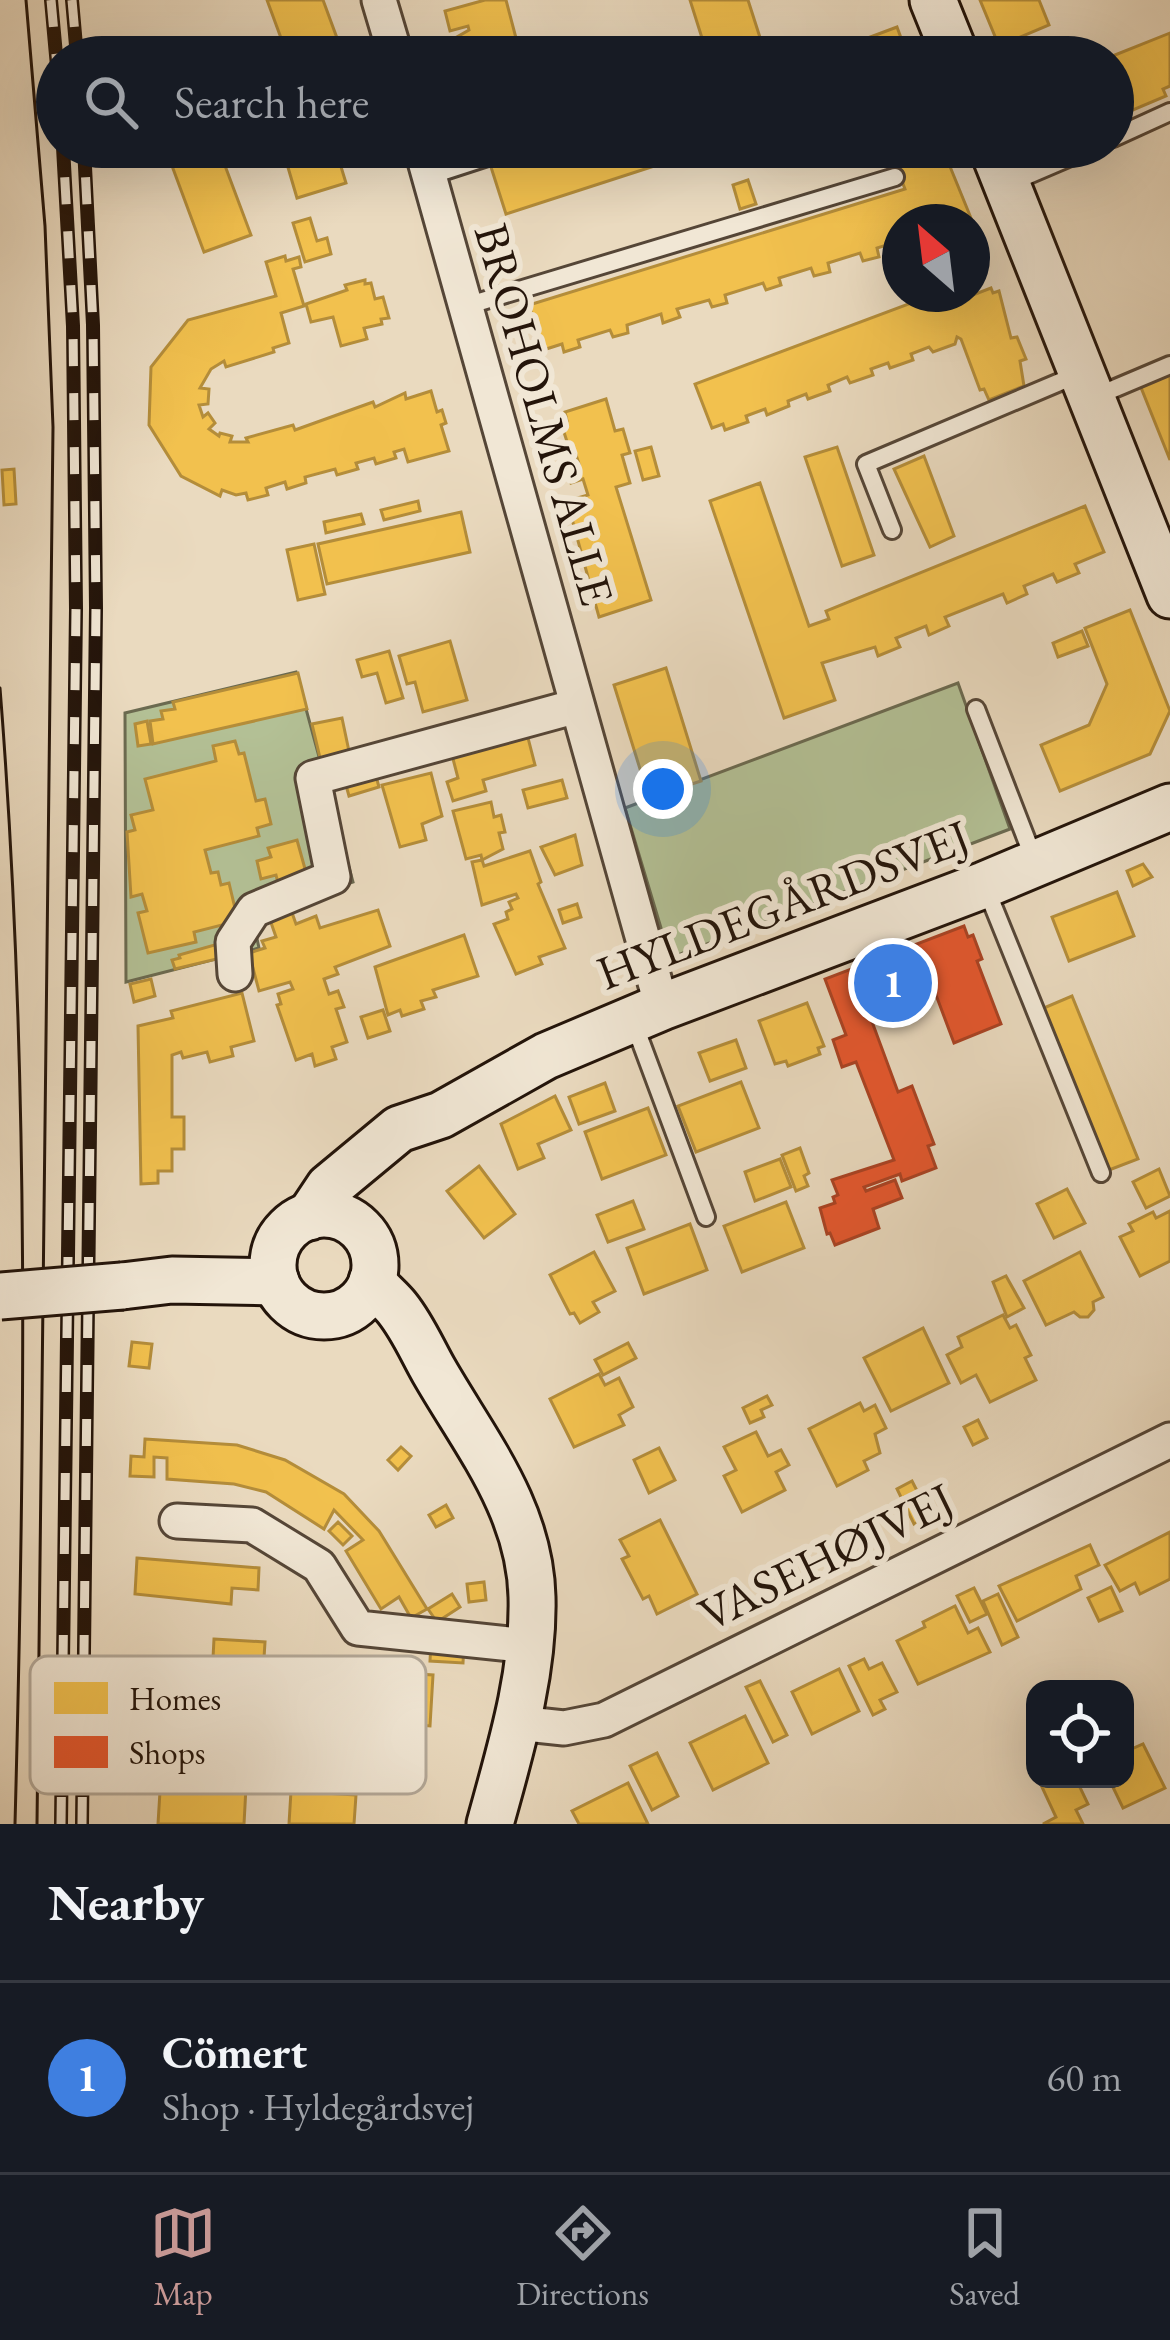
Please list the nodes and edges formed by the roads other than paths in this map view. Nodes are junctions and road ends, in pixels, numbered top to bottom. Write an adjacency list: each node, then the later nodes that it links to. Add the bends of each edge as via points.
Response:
1 (379, 0): 3 (street)
2 (933, 0): 4 (street)
3 (390, 36)
4 (948, 36)
5 (1170, 112): 6 (lane)
6 (1134, 128)
7 (427, 168): 10 (street, BROHOLMS ALLE)
8 (1000, 168): 12 (street)
9 (895, 177): 10 (lane)
10 (466, 307): 15 (street, BROHOLMS ALLE)
11 (1170, 364): 12 (lane)
12 (1087, 385): 13 (lane, via 866,464); 14 (street)
13 (892, 530)
14 (1170, 595)
15 (577, 706): 20 (street, via 313,778 333,877 254,910 233,942); 21 (street, BROHOLMS ALLE)
16 (976, 709): 18 (lane)
17 (1170, 807): 18 (street, HYLDEGÅRDSVEJ)
18 (1036, 863): 19 (street, HYLDEGÅRDSVEJ)
19 (984, 885): 21 (street, HYLDEGÅRDSVEJ); 23 (lane)
20 (235, 974)
21 (647, 1013): 22 (street, HYLDEGÅRDSVEJ, via 546,1056); 24 (lane)
22 (441, 1115): 25 (street, HYLDEGÅRDSVEJ, via 385,1175); 26 (street, HYLDEGÅRDSVEJ, via 399,1129 329,1186)
23 (1101, 1173)
24 (706, 1217)
25 (357, 1227): 26 (street, via 332,1215); 27 (street, via 373,1252)
26 (287, 1248): 27 (street, via 285,1297 302,1311 325,1316); 28 (street, bridge, via 172,1280)
27 (360, 1295): 31 (street, via 415,1334 503,1483 524,1540)
28 (0, 1296)
29 (1170, 1440): 32 (street, VASEHØJVEJ, via 604,1720 564,1728)
30 (177, 1521): 31 (street, via 252,1525 319,1566 358,1628)
31 (529, 1646): 32 (street)
32 (517, 1723): 33 (street)
33 (490, 1824)

